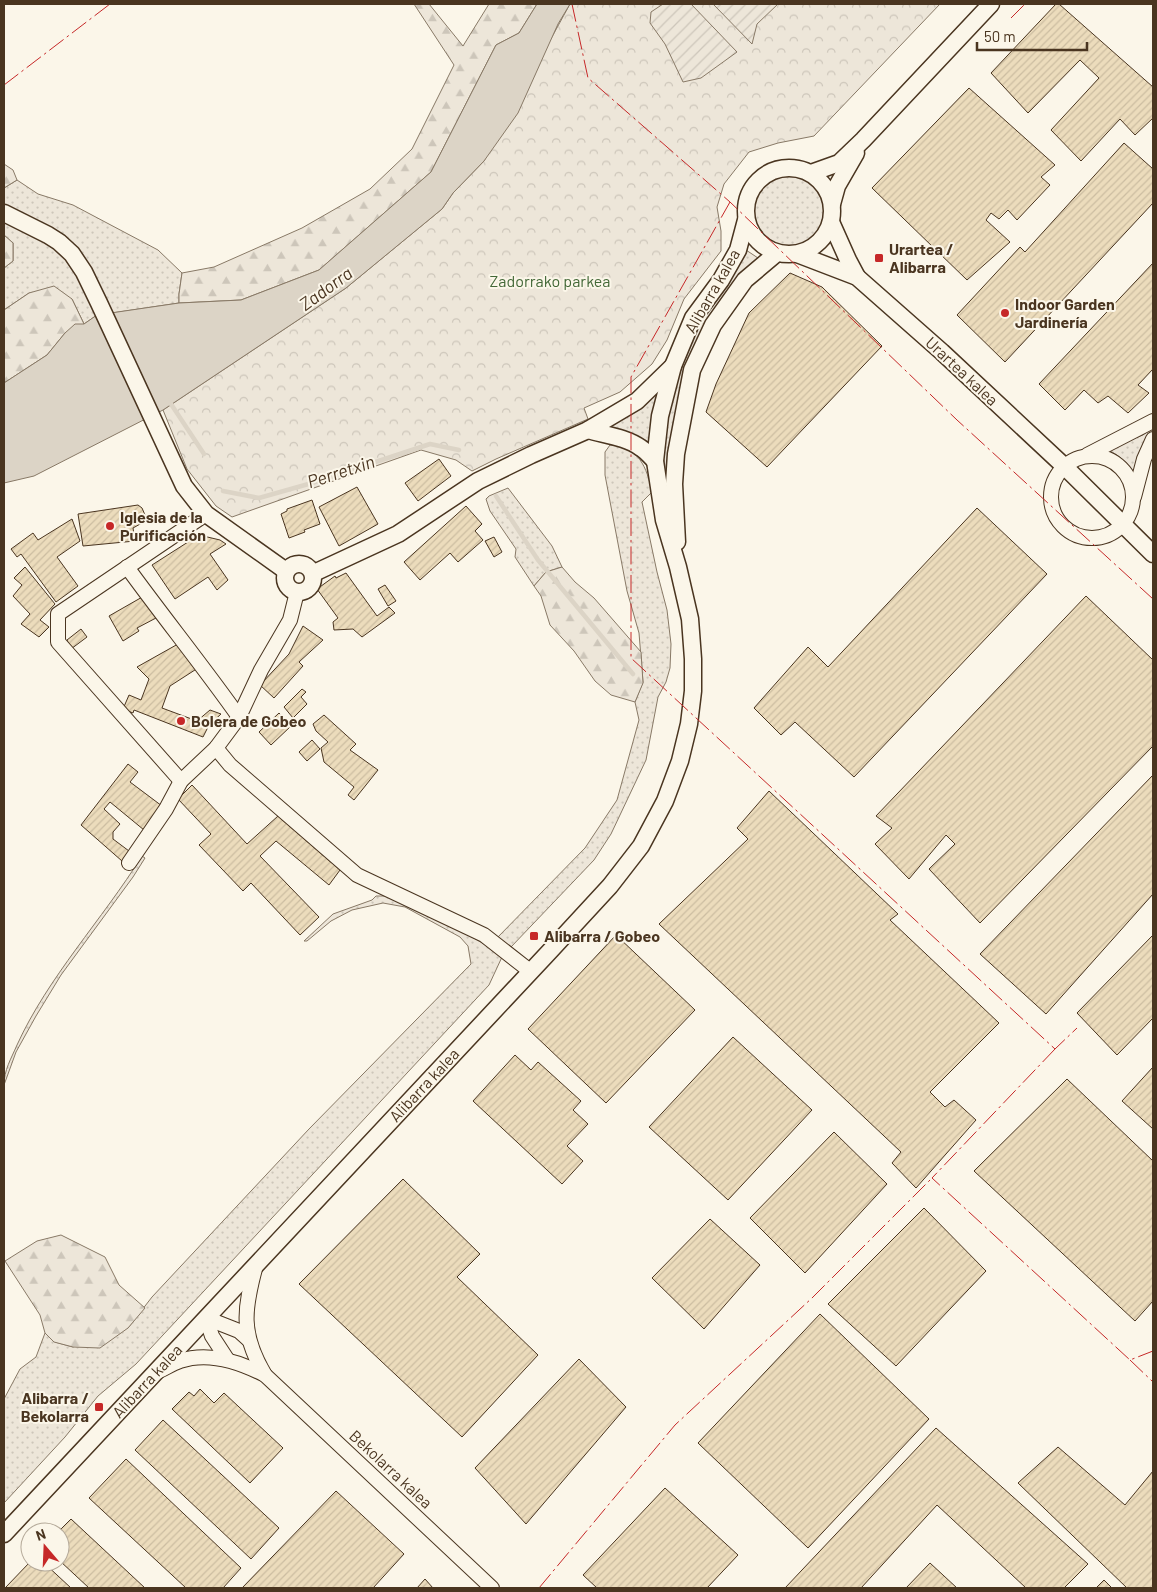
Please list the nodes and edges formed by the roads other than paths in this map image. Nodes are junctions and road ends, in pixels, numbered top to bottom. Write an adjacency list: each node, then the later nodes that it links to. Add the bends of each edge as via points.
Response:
1 (991, 4): 2 (street)
2 (863, 140): 3 (street, via 838,163); 4 (street, via 837,186)
3 (811, 173): 4 (street, via 821,181); 6 (street, via 787,168 763,176 748,196)
4 (832, 204): 7 (street)
5 (4, 213): 19 (street, via 59,242 72,254 99,303 184,486)
6 (746, 220): 8 (street, via 752,235); 11 (street, Alibarra kalea, via 738,250 693,318)
7 (831, 222): 9 (street, via 818,243); 10 (street, Urartea kalea)
8 (777, 253): 9 (street); 23 (street, Alibarra kalea, via 745,280 713,325 692,370 676,454 674,484)
9 (797, 254): 10 (street, Urartea kalea)
10 (857, 278): 17 (street, Urartea kalea)
11 (673, 366): 13 (street, via 637,400); 16 (street, Alibarra kalea, via 660,416)
12 (1153, 421): 15 (street)
13 (588, 430): 16 (street, via 634,444); 25 (street, via 478,481 398,534)
14 (1153, 439): 18 (street, via 1144,459)
15 (1084, 456): 17 (street); 18 (street, via 1110,459 1120,467 1128,477)
16 (655, 462): 23 (street, Alibarra kalea, via 664,520)
17 (1064, 466): 20 (street, Urartea kalea); 20 (street, via 1054,480 1051,492 1055,514 1069,531 1080,536 1102,536)
18 (1133, 502): 20 (street)
19 (206, 514): 22 (street); 24 (street)
20 (1123, 524): 21 (street, Urartea kalea)
21 (1153, 554)
22 (127, 567): 27 (street); 29 (street, via 58,614 58,642)
23 (678, 567): 31 (street, Alibarra kalea, via 690,620 693,659 689,724 680,761 665,801 641,846 610,886)
24 (286, 571): 25 (street, via 301,563 309,566); 26 (street, via 286,584)
25 (314, 574): 26 (street, via 313,583 307,591)
26 (297, 592): 27 (street, via 290,620)
27 (239, 717): 28 (street)
28 (216, 748): 29 (street); 31 (street, via 230,765 357,875 484,936)
29 (181, 781): 30 (street)
30 (129, 863)
31 (530, 971): 32 (street, Alibarra kalea)
32 (256, 1265): 33 (street, Alibarra kalea); 34 (street, Bekolarra kalea, via 248,1294 246,1320)
33 (206, 1318): 34 (street, via 239,1331); 35 (street, via 212,1336); 36 (street, Alibarra kalea)
34 (249, 1340): 37 (street, Bekolarra kalea)
35 (227, 1359): 36 (street, Bekolarra kalea, via 198,1357); 37 (street, Bekolarra kalea)
36 (156, 1372): 38 (street, Alibarra kalea)
37 (265, 1375): 39 (street, Bekolarra kalea)
38 (4, 1534)
39 (492, 1588)

